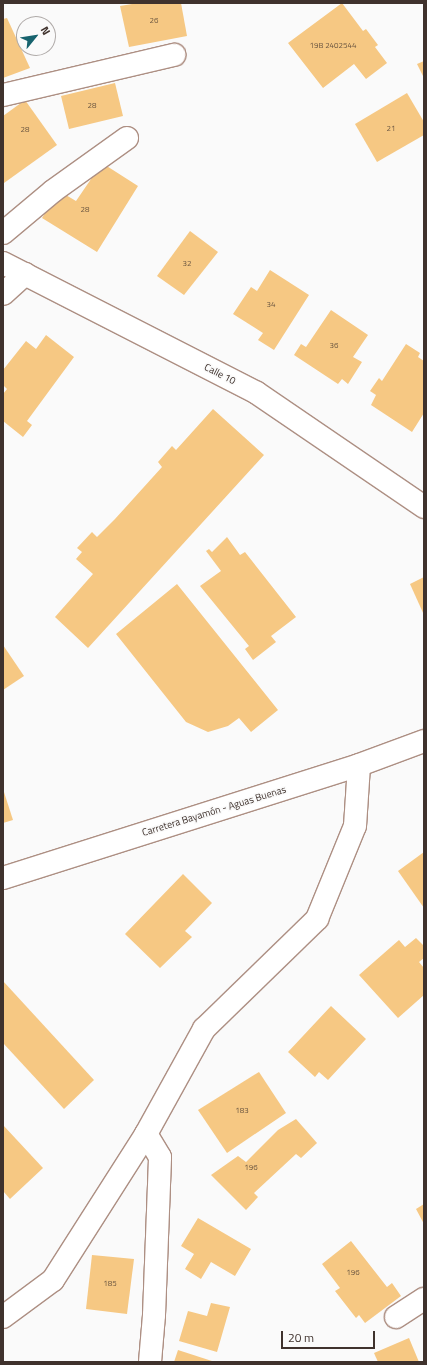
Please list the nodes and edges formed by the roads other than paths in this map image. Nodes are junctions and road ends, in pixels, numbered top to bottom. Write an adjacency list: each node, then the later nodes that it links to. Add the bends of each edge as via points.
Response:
1 (174, 55): 2 (street)
2 (3, 95)
3 (127, 138): 4 (street, via 54,191)
4 (3, 233)
5 (3, 263): 6 (street, Calle 10)
6 (25, 274): 7 (street); 8 (street, Calle 10, via 257,393)
7 (3, 294)
8 (424, 507)
9 (424, 741): 10 (street, Carretera Bayamón - Aguas Buenas)
10 (359, 765): 11 (street, Carretera Bayamón - Aguas Buenas); 12 (street, via 354,826 317,919 204,1029)
11 (3, 878)
12 (146, 1134): 14 (street, via 53,1280); 16 (street, via 160,1157)
13 (424, 1299): 15 (street)
14 (3, 1317)
15 (396, 1317)
16 (150, 1362)

